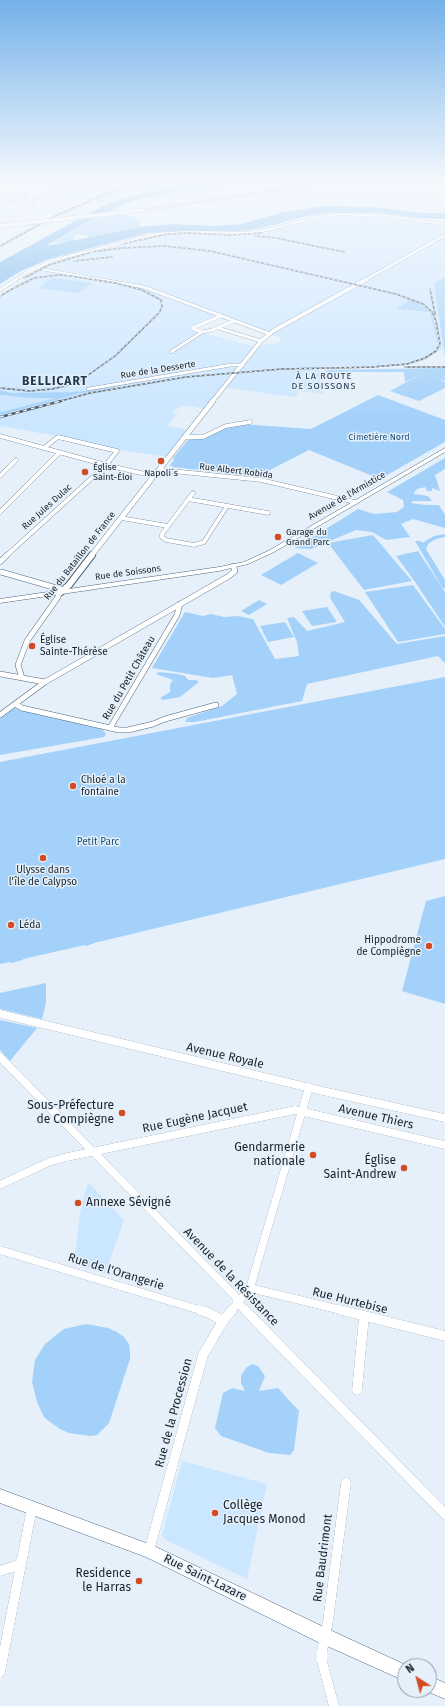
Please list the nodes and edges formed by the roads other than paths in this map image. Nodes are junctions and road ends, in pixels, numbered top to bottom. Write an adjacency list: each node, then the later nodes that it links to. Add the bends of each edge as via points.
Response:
1 (50, 263): 3 (street)
2 (396, 263): 9 (street, Rue du Bataillon de France)
3 (36, 268): 4 (street); 5 (street, via 144,287)
4 (0, 290)
5 (221, 316): 6 (street); 8 (street, via 192,328)
6 (234, 321): 7 (street); 9 (street)
7 (218, 328): 8 (street); 10 (street)
8 (202, 332): 11 (street)
9 (270, 334): 10 (street, Rue du Bataillon de France)
10 (262, 342): 12 (street, Rue du Bataillon de France)
11 (171, 352)
12 (244, 363): 13 (street, Rue de la Desserte); 17 (street, Rue du Bataillon de France)
13 (88, 389)
14 (248, 423): 17 (street, via 226,426 203,437)
15 (0, 436): 16 (street, Rue Albert Robida)
16 (6, 437): 18 (street); 19 (street, Rue Albert Robida)
17 (186, 437): 24 (street, Rue du Bataillon de France)
18 (0, 442)
19 (44, 448): 21 (street, Rue Albert Robida); 23 (street, Rue Jules Dulac, via 58,437 117,451)
20 (445, 450): 28 (main road, Avenue de l'Armistice)
21 (59, 453): 23 (street, Rue Albert Robida); 30 (street)
22 (16, 460): 25 (street)
23 (106, 465): 24 (street, Rue Albert Robida); 37 (street, Rue Jules Dulac)
24 (158, 473): 28 (street, Rue Albert Robida, via 260,480); 34 (street, Rue du Bataillon de France)
25 (0, 476)
26 (193, 493): 27 (street)
27 (188, 499): 31 (street); 35 (street)
28 (355, 502): 36 (main road, Avenue de l'Armistice)
29 (0, 503): 30 (street)
30 (7, 504): 32 (street)
31 (227, 506): 33 (street); 35 (street, via 204,542 200,544 166,540 162,534)
32 (0, 512)
33 (268, 513)
34 (121, 518): 35 (street); 42 (street, Rue du Bataillon de France)
35 (168, 526)
36 (258, 558): 38 (main road, Rue de Soissons)
37 (0, 562): 40 (street)
38 (233, 566): 39 (main road, Rue de Soissons); 41 (street, via 235,571)
39 (225, 568): 41 (street, via 228,572); 42 (main road, Rue de Soissons)
40 (0, 573): 42 (street, via 58,588)
41 (227, 577): 44 (street)
42 (61, 592): 43 (main road, Rue de Soissons); 46 (street, Rue du Bataillon de France, via 24,647 18,665)
43 (0, 601)
44 (180, 604): 47 (street); 51 (street, Rue du Petit Château, via 177,615)
45 (0, 674): 46 (street)
46 (22, 678): 47 (street)
47 (45, 682): 48 (street)
48 (14, 704): 50 (street); 51 (street)
49 (216, 705): 51 (street, Rue du Petit Château, via 128,730)
50 (0, 715)
51 (110, 728)
52 (0, 1014): 54 (street, Avenue Royale)
53 (0, 1057): 58 (street, Avenue de la Résistance)
54 (309, 1087): 55 (street, Rue de la Procession); 56 (street, Avenue Royale)
55 (302, 1111): 57 (street, Avenue Thiers); 58 (street, Rue Eugène Jacquet, via 295,1110); 61 (street, Rue de la Procession)
56 (445, 1118)
57 (445, 1145)
58 (93, 1152): 59 (street, Rue Eugène Jacquet, via 49,1162); 62 (street, Avenue de la Résistance, via 235,1296)
59 (0, 1185)
60 (0, 1250): 64 (street, Rue de l'Orangerie, via 209,1313)
61 (250, 1288): 62 (street, Rue de la Procession); 63 (street, Rue Hurtebise)
62 (238, 1303): 64 (street, Rue de la Procession); 70 (street, Avenue de la Résistance)
63 (364, 1317): 65 (street, Rue Hurtebise); 66 (street)
64 (223, 1321): 71 (street, Rue de la Procession, via 203,1355)
65 (445, 1336)
66 (357, 1390)
67 (346, 1483): 74 (street, Rue Baudrimont)
68 (0, 1496): 69 (main road, Rue Saint-Lazare)
69 (32, 1508): 71 (main road, Rue Saint-Lazare); 72 (street)
70 (445, 1514)
71 (149, 1551): 74 (main road, Rue Saint-Lazare)
72 (22, 1564): 73 (street); 76 (street)
73 (0, 1571)
74 (324, 1636): 75 (main road, Rue Saint-Lazare); 77 (street, Rue Baudrimont, via 322,1662)
75 (397, 1669)
76 (0, 1672)
77 (334, 1706)

